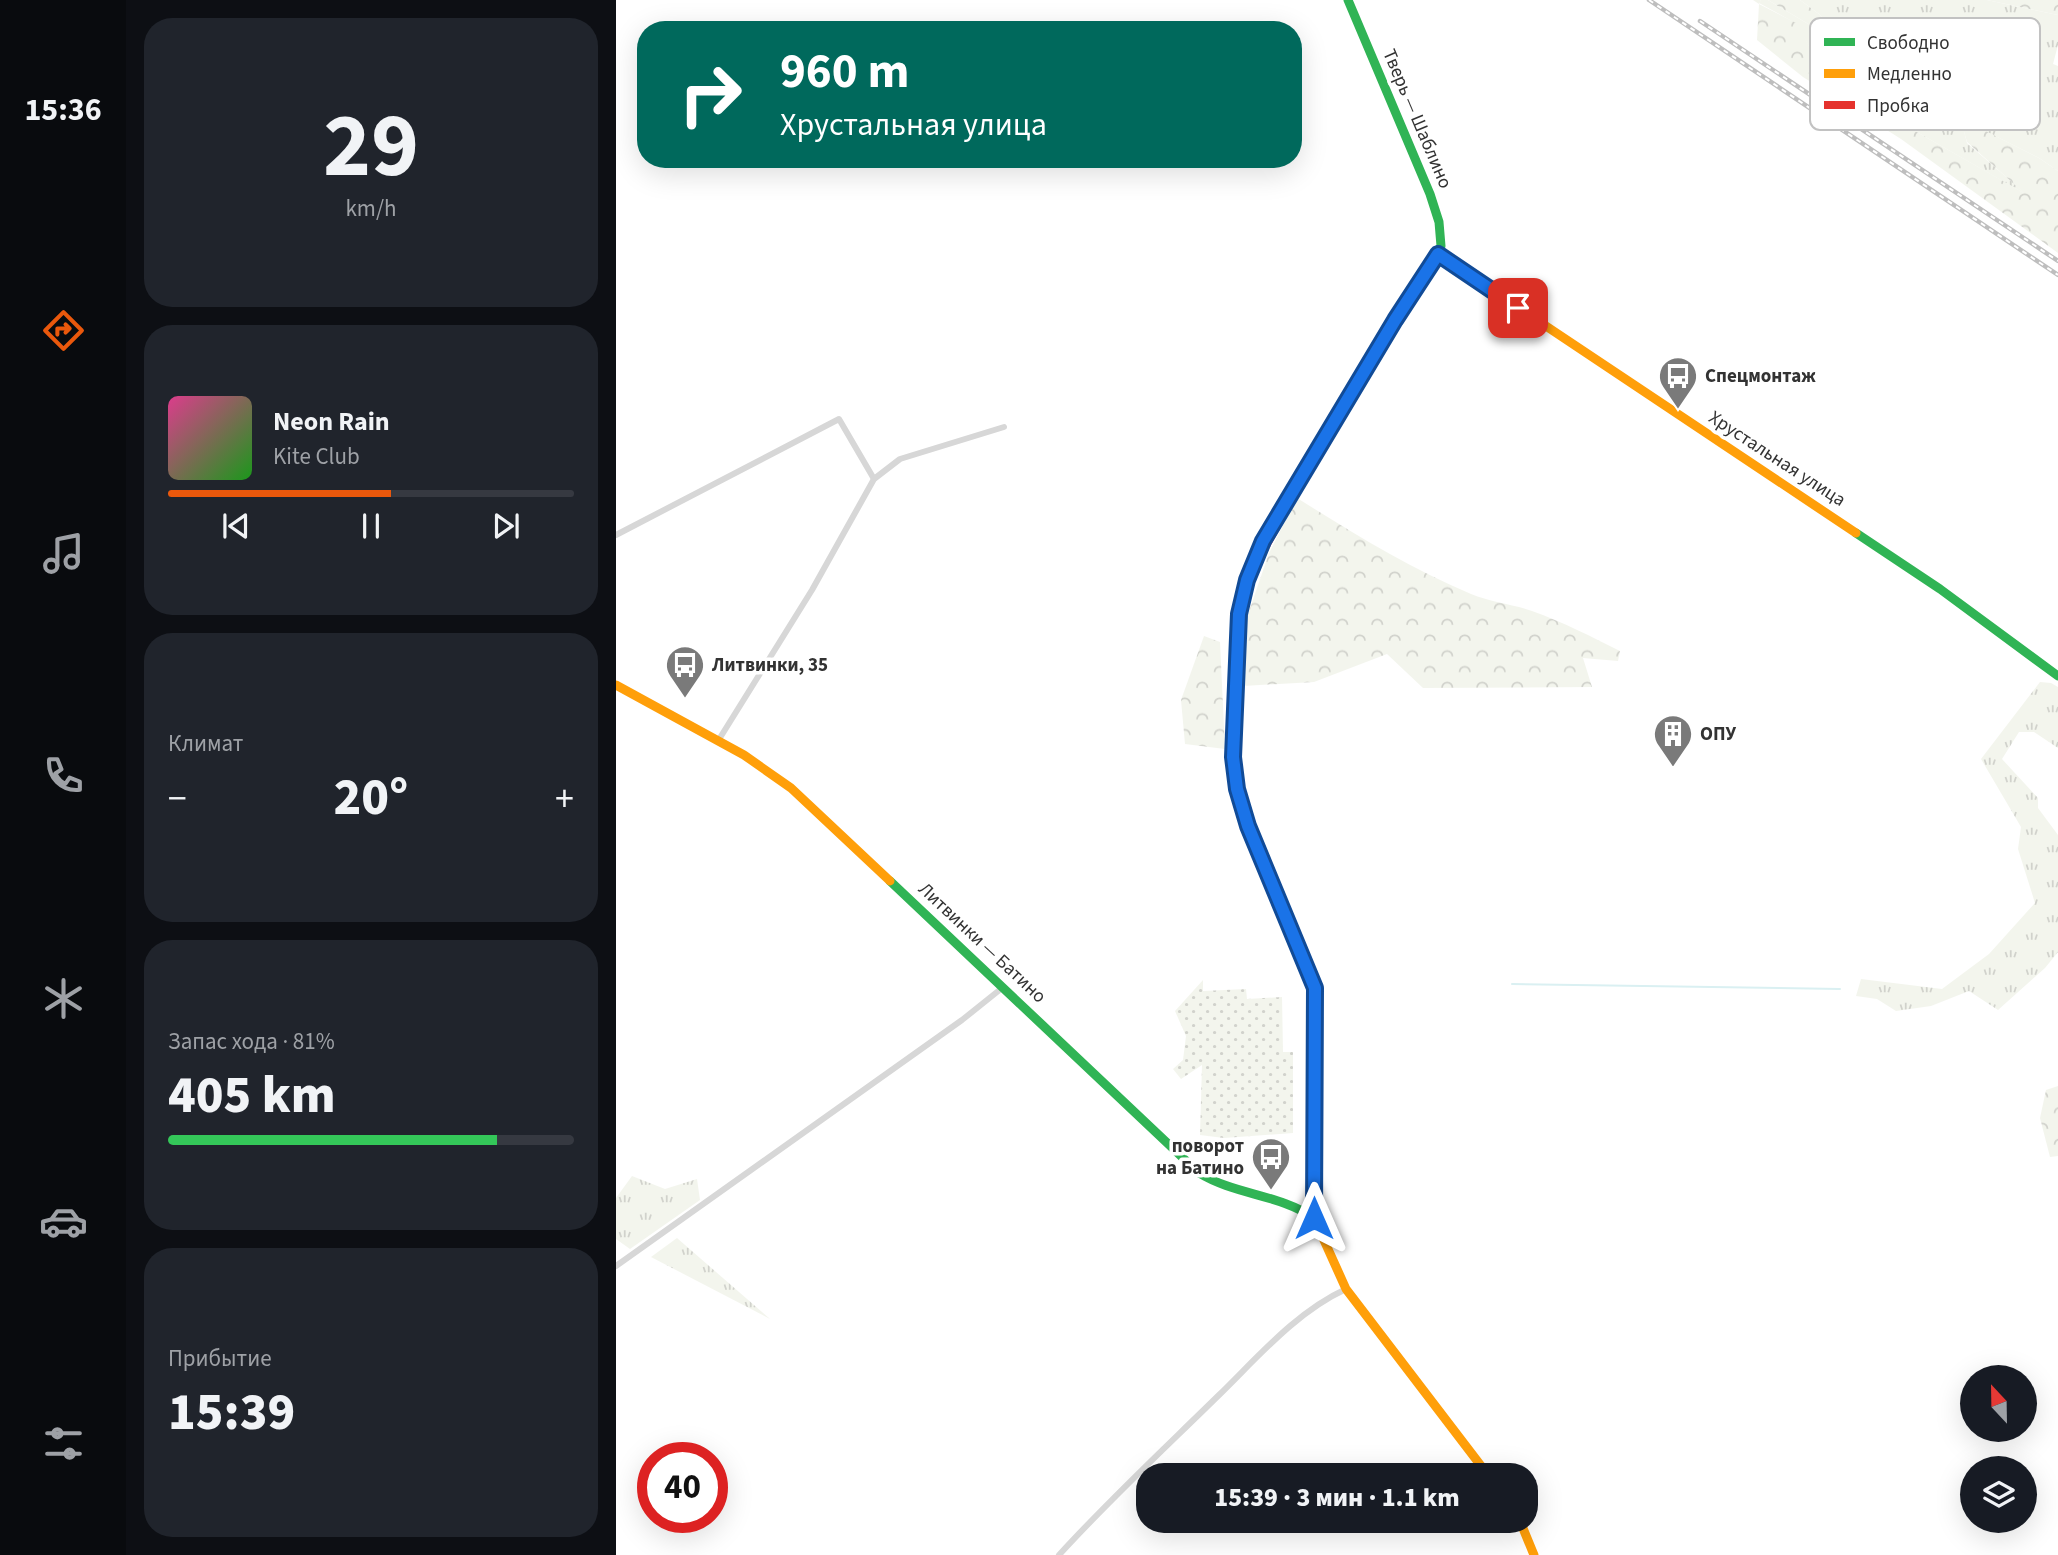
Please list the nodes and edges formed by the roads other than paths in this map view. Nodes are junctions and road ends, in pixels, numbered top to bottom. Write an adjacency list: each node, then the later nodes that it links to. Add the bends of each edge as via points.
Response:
1 (1348, 0): 2 (street, Тверь — Шаблино, via 1430,194 1440,230)
2 (1438, 254): 6 (street, Хрустальная улица, via 1933,584); 10 (street, via 1263,541 1239,614 1233,757 1237,789 1315,988)
3 (1004, 427): 4 (street, via 900,459)
4 (874, 479): 5 (street, via 839,419); 8 (street, via 812,590)
5 (616, 536)
6 (2058, 676)
7 (620, 687): 8 (street, Литвинки — Батино)
8 (718, 741): 9 (street, Литвинки — Батино, via 805,800)
9 (1002, 988): 10 (street, Литвинки — Батино, via 1202,1175 1227,1189 1296,1206); 11 (street)
10 (1314, 1218): 12 (street)
11 (616, 1266)
12 (1346, 1289): 13 (street); 15 (street, via 1310,1310 1274,1342)
13 (1479, 1463)
14 (1525, 1533): 16 (street)
15 (1059, 1555)
16 (1534, 1555)

